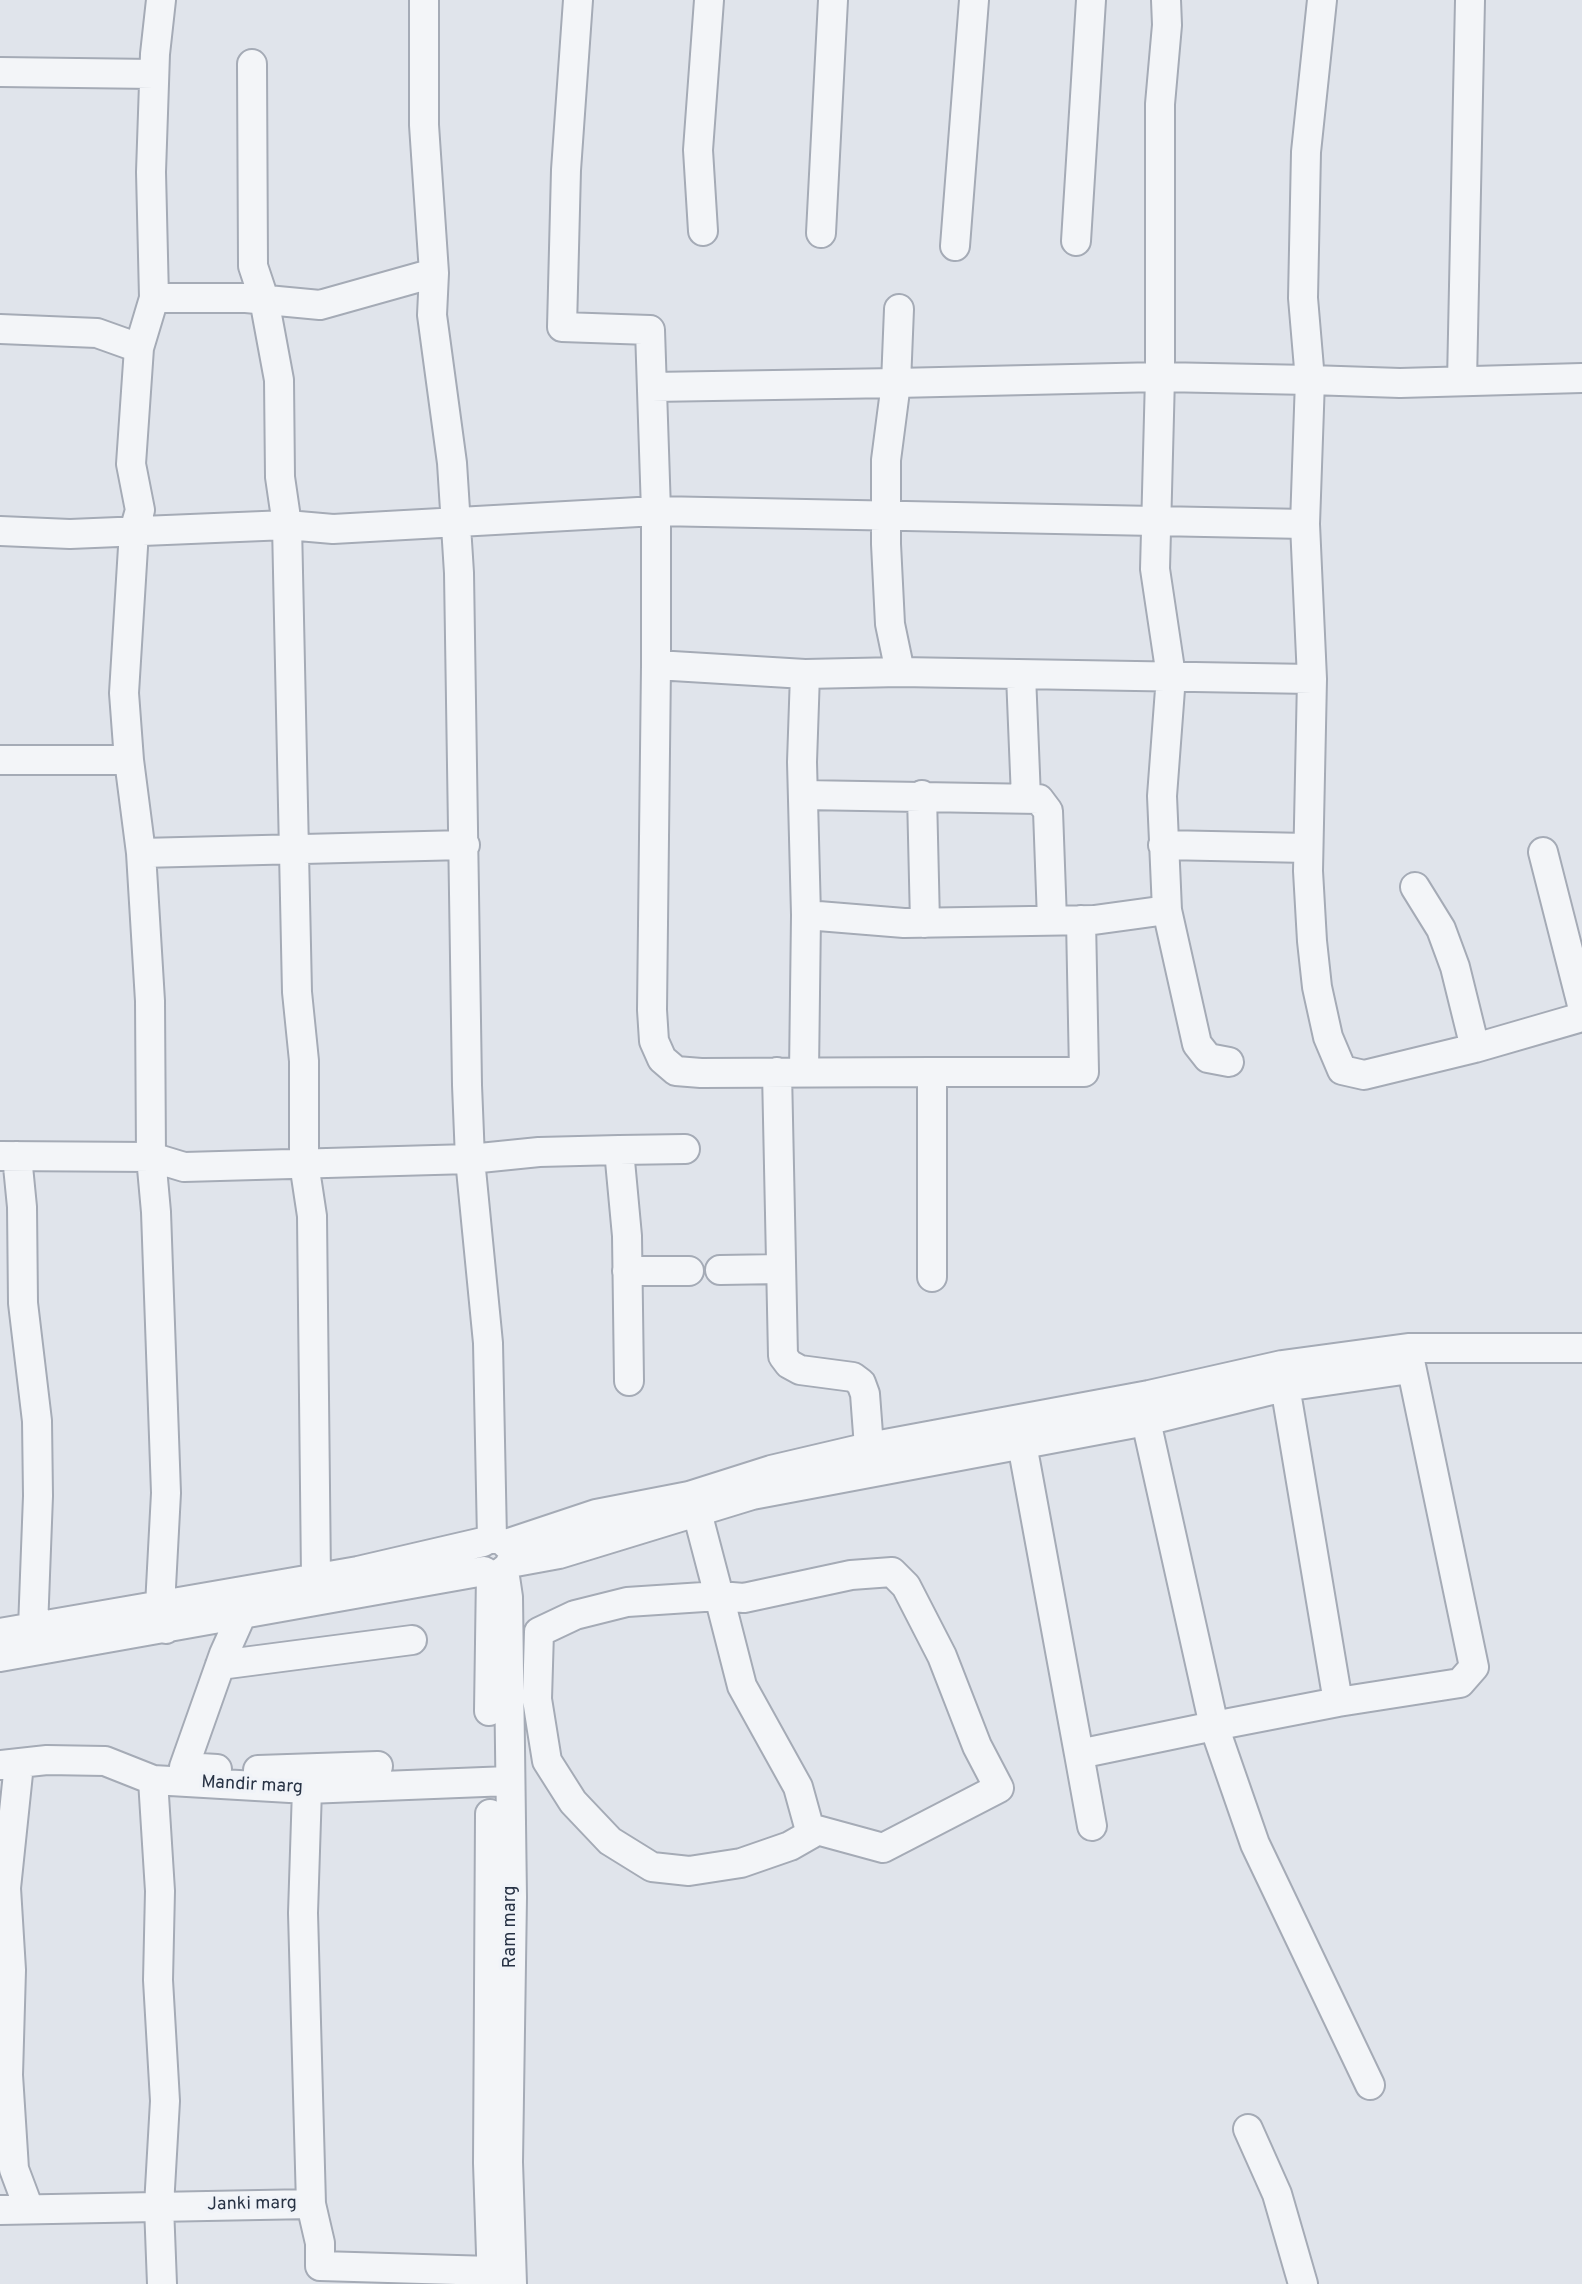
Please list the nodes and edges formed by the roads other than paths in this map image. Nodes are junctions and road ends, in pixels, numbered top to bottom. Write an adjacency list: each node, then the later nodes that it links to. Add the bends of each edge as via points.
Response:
1 (161, 0): 13 (street)
2 (424, 0): 18 (street, Ram marg, via 424,125)
3 (578, 0): 29 (street, via 566,170 562,327 650,330)
4 (709, 0): 14 (street, via 698,150)
5 (833, 0): 15 (street)
6 (974, 0): 17 (street)
7 (1091, 0): 16 (street)
8 (1166, 0): 24 (street, via 1160,104)
9 (1322, 0): 26 (street, via 1306,152 1303,298)
10 (1470, 0): 27 (street)
11 (252, 64): 20 (street, via 253,266)
12 (0, 72): 13 (street)
13 (154, 74): 19 (street)
14 (702, 231)
15 (821, 233)
16 (1076, 241)
17 (955, 246)
18 (434, 273): 20 (street, via 320,305); 32 (street, Ram marg, via 432,315)
19 (154, 298): 20 (street); 23 (street)
20 (264, 299): 35 (street, via 279,380 280,477)
21 (899, 309): 28 (street)
22 (0, 329): 23 (street, via 97,333)
23 (139, 348): 37 (street, via 131,464 139,510)
24 (1160, 377): 26 (street); 28 (street); 33 (street)
25 (1582, 378): 27 (street)
26 (1310, 380): 27 (street); 34 (street)
27 (1462, 381)
28 (896, 383): 29 (street); 31 (street, via 886,460)
29 (652, 387): 30 (street)
30 (656, 511): 31 (street); 32 (street); 38 (street)
31 (887, 514): 33 (street); 39 (street, via 890,624)
32 (457, 521): 35 (street, via 333,529); 49 (street, Ram marg)
33 (1155, 522): 34 (street); 42 (street, via 1155,569)
34 (1305, 524): 43 (street)
35 (287, 525): 37 (street); 52 (street)
36 (0, 531): 37 (street)
37 (134, 531): 45 (street, via 124,693)
38 (656, 665): 40 (street); 65 (street, via 654,1041 662,1059 676,1071)
39 (900, 671): 40 (street); 41 (street)
40 (804, 674): 46 (street)
41 (1021, 675): 42 (street); 48 (street)
42 (1171, 676): 43 (street); 50 (street)
43 (1312, 679): 51 (street)
44 (0, 760): 45 (street)
45 (128, 760): 54 (street)
46 (803, 795): 47 (street); 57 (street)
47 (922, 795): 48 (street); 60 (street)
48 (1026, 798): 58 (street, via 1040,799 1048,811)
49 (465, 845): 52 (street); 71 (street, Ram marg)
50 (1163, 845): 51 (street); 56 (street)
51 (1308, 848): 63 (street, via 1317,987 1328,1037 1342,1070 1364,1075)
52 (294, 849): 54 (street); 72 (street)
53 (1543, 852): 61 (street)
54 (141, 853): 70 (street, via 150,1002)
55 (1415, 887): 63 (street, via 1446,942)
56 (1167, 910): 59 (street); 64 (street, via 1197,1044 1208,1058)
57 (806, 915): 60 (street); 65 (street)
58 (1052, 920): 59 (street); 60 (street)
59 (1081, 920): 66 (street, via 1084,1072)
60 (925, 922)
61 (1582, 1005)
62 (1582, 1017): 63 (street)
63 (1475, 1048)
64 (1229, 1062)
65 (790, 1072): 66 (street); 73 (street)
66 (932, 1072): 77 (street)
67 (685, 1149): 68 (street)
68 (619, 1150): 71 (street); 75 (street)
69 (8, 1156): 70 (street); 92 (street, via 22,1207 23,1303 37,1421)
70 (152, 1157): 72 (street, via 184,1167); 90 (street, via 166,1493)
71 (470, 1159): 72 (street); 86 (street, Ram marg, via 488,1343)
72 (304, 1163): 87 (street, via 312,1216)
73 (781, 1269): 74 (street); 84 (street, via 783,1356 800,1370 853,1377 861,1383)
74 (720, 1270)
75 (627, 1271): 76 (street); 81 (street)
76 (689, 1271)
77 (932, 1277)
78 (1582, 1348): 79 (street)
79 (1409, 1358): 80 (street); 96 (street, via 1474,1667 1460,1683)
80 (1283, 1376): 82 (street); 84 (street, via 1149,1395); 96 (street)
81 (629, 1381)
82 (1146, 1421): 83 (street); 97 (street)
83 (1022, 1444): 85 (street, via 752,1495); 98 (street)
84 (869, 1447): 86 (street, via 771,1470 689,1496 596,1514)
85 (697, 1512): 86 (street, via 559,1554); 88 (street)
86 (496, 1558): 87 (street, via 410,1560); 102 (street, Ram marg, via 508,1597)
87 (322, 1588): 89 (street); 90 (street)
88 (719, 1596): 105 (street, via 742,1686 798,1787); 105 (street, via 744,1598 851,1575 892,1572 906,1586 942,1656 977,1746 999,1788 883,1848 817,1830); 105 (street, via 626,1602 575,1615 539,1632 537,1699 547,1761 573,1802 610,1841 652,1867 689,1871 741,1863)
89 (242, 1616): 90 (street); 95 (street)
90 (163, 1617): 92 (street)
91 (0, 1633): 92 (street)
92 (34, 1639): 94 (street)
93 (412, 1640): 95 (street)
94 (0, 1657)
95 (220, 1665): 100 (street, via 184,1767 246,1770)
96 (1338, 1702): 97 (street)
97 (1214, 1726): 98 (street); 106 (street, via 1255,1844)
98 (1079, 1754): 104 (street)
99 (9, 1764): 101 (street, Mandir marg, via 105,1761); 110 (street, via 8,2075 14,2169)
100 (451, 1764)
101 (153, 1780): 103 (street, Mandir marg); 109 (street, via 165,2101)
102 (499, 1782): 103 (street, Mandir marg); 113 (street, Ram marg, via 512,1897 508,2162)
103 (307, 1789): 108 (street, via 303,1913)
104 (1092, 1826)
105 (811, 1834)
106 (1370, 2085)
107 (1248, 2129): 115 (street, via 1277,2194)
108 (312, 2204): 109 (street, Janki marg); 112 (street, Janki marg, via 320,2243)
109 (159, 2206): 110 (street, Janki marg); 114 (street)
110 (29, 2209): 111 (street, Janki marg)
111 (0, 2210)
112 (320, 2275): 113 (street, Janki marg)
113 (498, 2280)
114 (162, 2284)
115 (1303, 2284)

